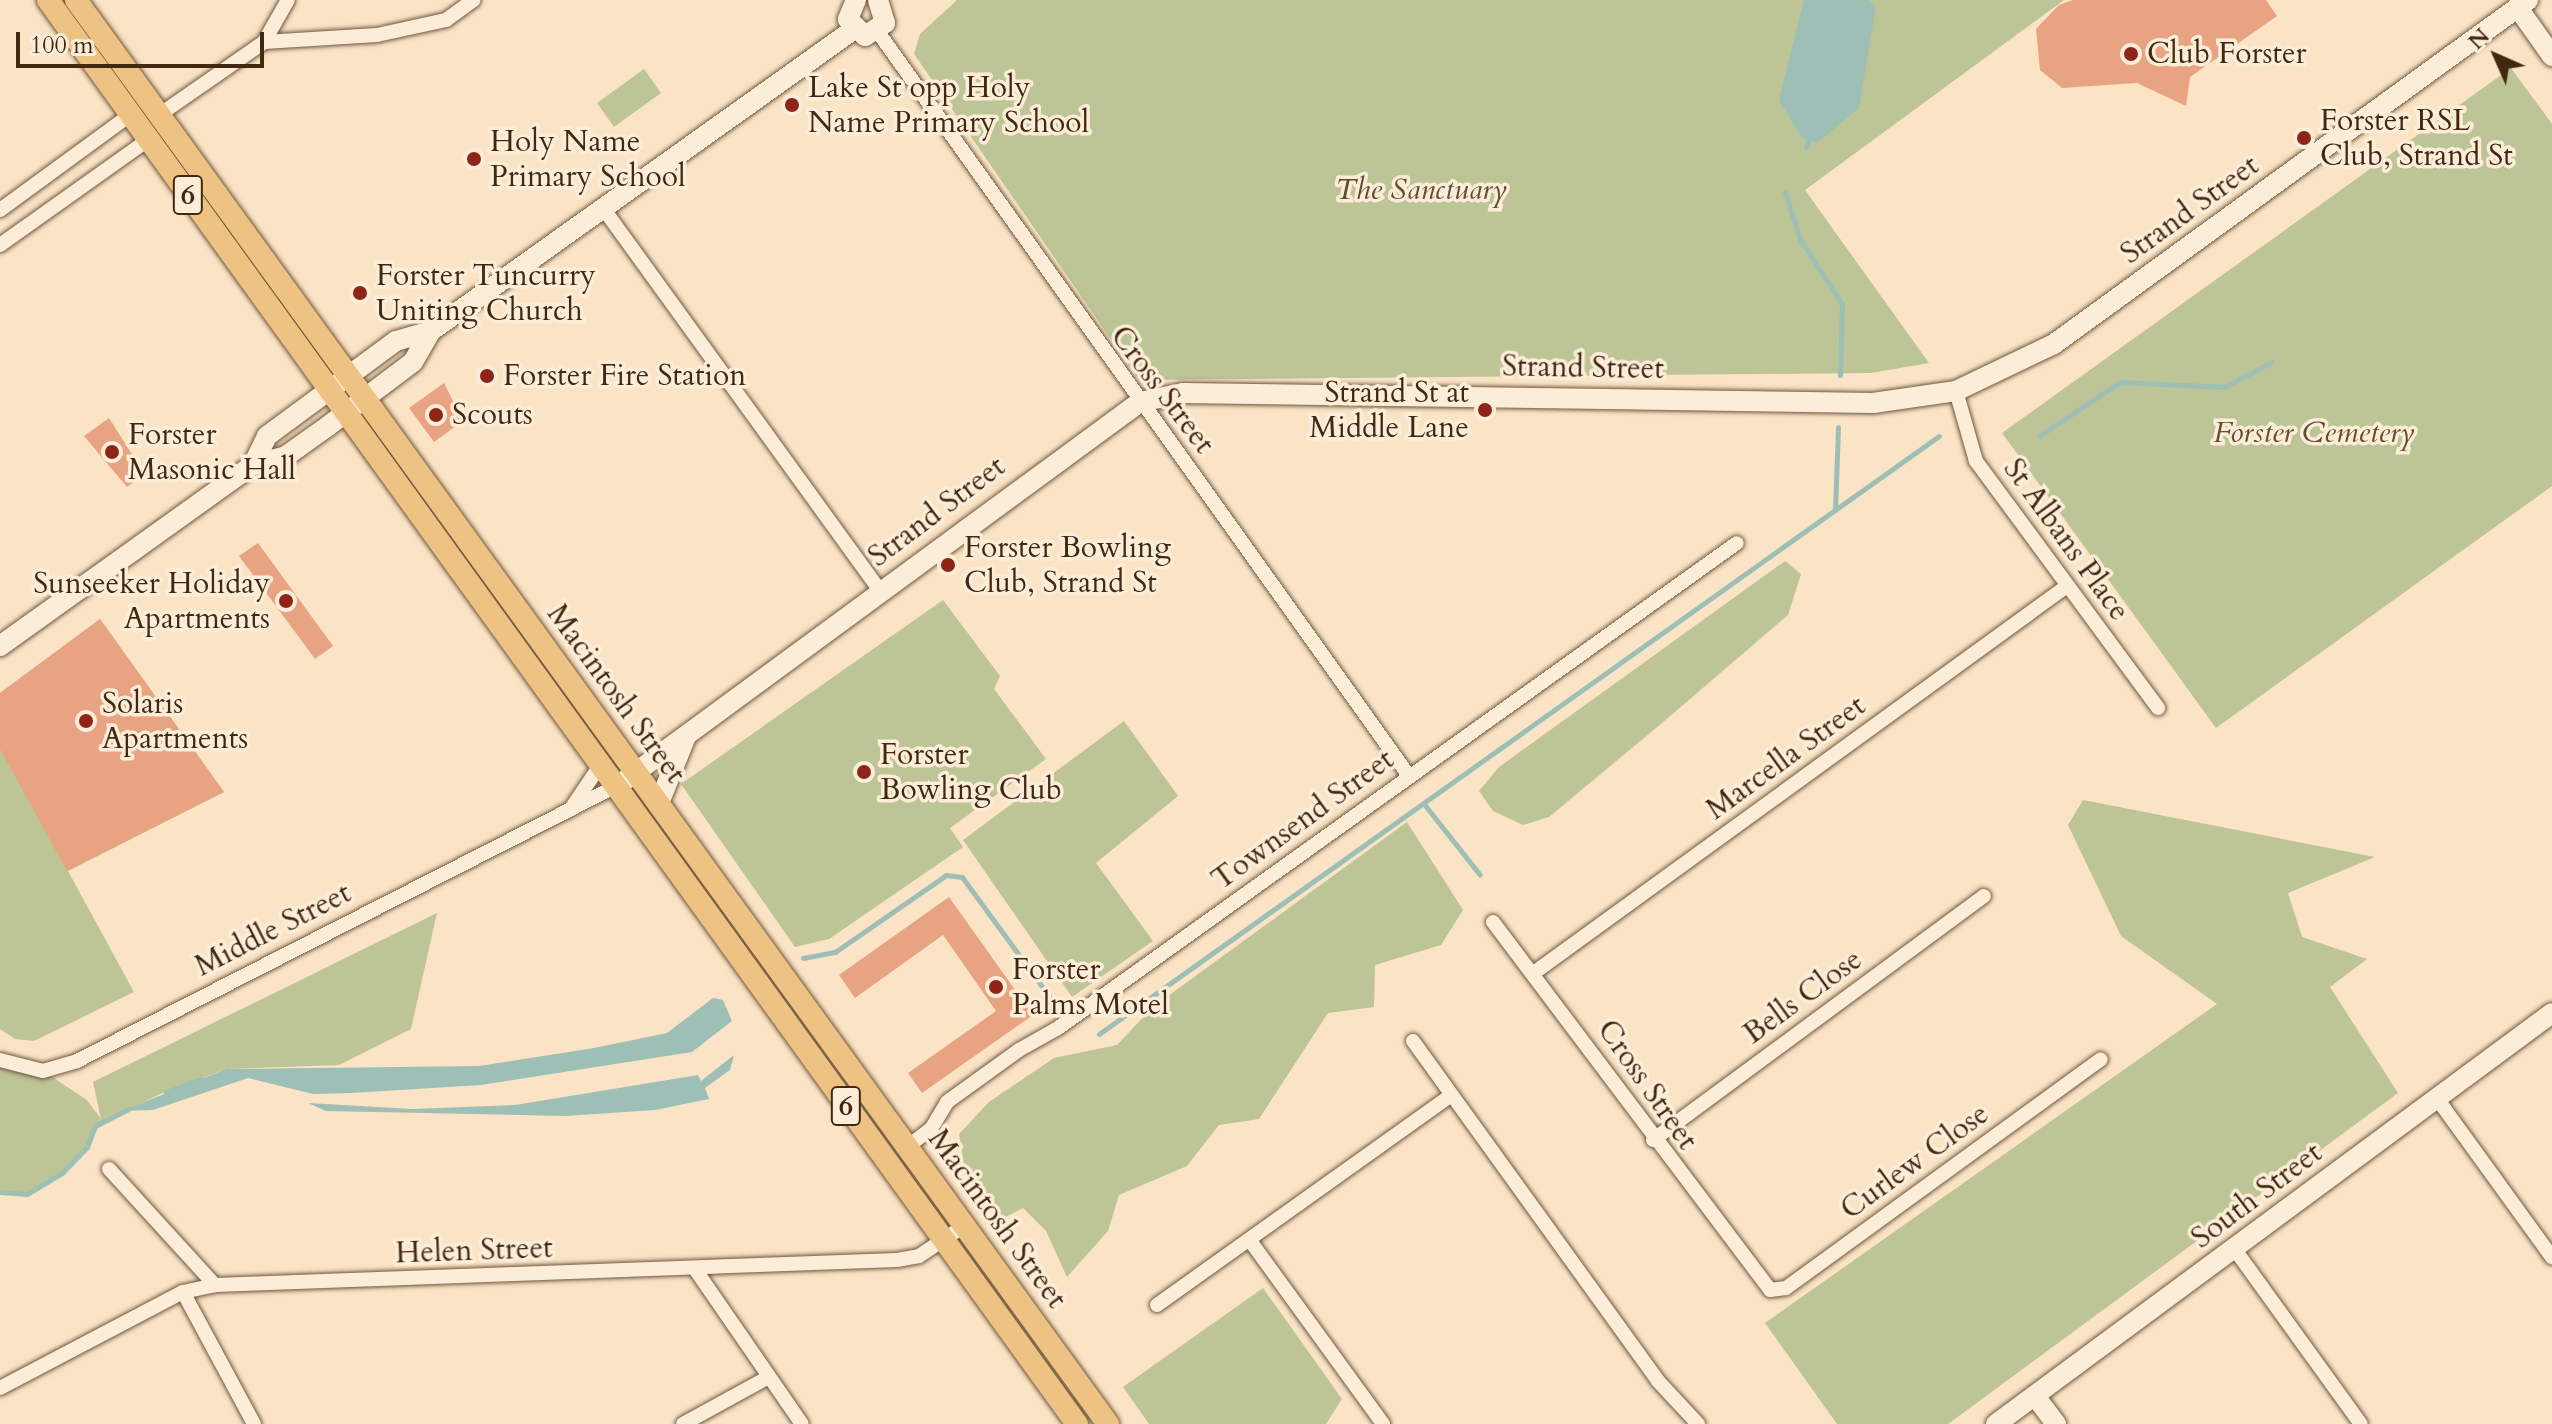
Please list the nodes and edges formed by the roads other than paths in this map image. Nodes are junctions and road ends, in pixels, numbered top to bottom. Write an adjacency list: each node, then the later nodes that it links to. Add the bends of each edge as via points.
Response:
1 (48, 0): 12 (main road, Macintosh Street / 6)
2 (76, 0): 13 (main road, Macintosh Street / 6)
3 (288, 0): 10 (street)
4 (474, 0): 10 (street, via 446,20 377,35)
5 (856, 0): 8 (street, via 848,13)
6 (885, 2): 9 (street, via 885,23)
7 (2523, 4): 11 (street); 20 (street, Strand Street, via 2054,344)
8 (853, 30): 9 (street); 15 (street)
9 (878, 32): 23 (street, Cross Street)
10 (264, 42): 13 (street)
11 (2552, 56)
12 (131, 114): 14 (main road, Macintosh Street / 6); 16 (street)
13 (159, 115): 19 (main road, Macintosh Street / 6)
14 (149, 139): 17 (street); 21 (main road, Macintosh Street / 6)
15 (603, 208): 18 (street); 28 (street)
16 (0, 210)
17 (0, 245)
18 (431, 331): 19 (street, via 396,341); 22 (street, via 413,362)
19 (349, 376): 21 (street); 22 (main road, Macintosh Street / 6)
20 (1956, 391): 23 (street, Strand Street, via 1873,403 1183,393); 27 (street, St Albans Place, via 1976,461)
21 (327, 392): 24 (main road, Macintosh Street / 6); 25 (street, via 267,436)
22 (366, 398): 24 (street); 33 (main road, Macintosh Street / 6)
23 (1140, 402): 28 (street, Strand Street); 34 (street, Cross Street)
24 (343, 414): 25 (street, via 286,456); 32 (main road, Macintosh Street / 6)
25 (253, 465): 29 (street)
26 (1737, 543): 34 (street, Townsend Street)
27 (2067, 586): 30 (street, St Albans Place); 40 (street, Marcella Street)
28 (881, 592): 31 (street, Strand Street)
29 (0, 646)
30 (2158, 708)
31 (687, 735): 33 (street, Strand Street); 36 (street)
32 (599, 767): 35 (main road, Macintosh Street / 6); 37 (street, Middle Street)
33 (637, 773): 35 (street, Middle Street); 36 (main road, Macintosh Street / 6)
34 (1409, 776): 48 (street, Townsend Street, via 959,1094)
35 (614, 787): 37 (street, Middle Street); 51 (main road, Macintosh Street / 6)
36 (659, 803): 48 (main road, Macintosh Street / 6)
37 (567, 814): 44 (street, Middle Street, via 77,1061 43,1071)
38 (1984, 896): 47 (street, Bells Close)
39 (1493, 922): 40 (street, Cross Street)
40 (1535, 972): 47 (street, Cross Street)
41 (2552, 1013): 46 (street, South Street)
42 (1413, 1041): 45 (street)
43 (2101, 1059): 56 (street, Curlew Close, via 1786,1288 1770,1290)
44 (0, 1060)
45 (1451, 1095): 52 (street); 69 (street, via 1658,1381)
46 (2436, 1097): 53 (street, South Street); 54 (street)
47 (1653, 1140): 56 (street, Cross Street)
48 (907, 1147): 50 (main road, Macintosh Street / 6)
49 (109, 1169): 57 (street)
50 (964, 1226): 51 (street, Helen Street); 67 (main road, Macintosh Street / 6)
51 (944, 1241): 55 (street, Helen Street, via 908,1259); 66 (main road, Macintosh Street / 6)
52 (1251, 1242): 59 (street); 68 (street)
53 (2236, 1251): 62 (street, South Street); 72 (street)
54 (2552, 1257)
55 (695, 1269): 57 (street, Helen Street); 60 (street)
56 (1757, 1280)
57 (215, 1285): 58 (street, Helen Street)
58 (183, 1292): 61 (street, Helen Street); 63 (street)
59 (1157, 1305)
60 (769, 1377): 64 (street); 65 (street)
61 (0, 1388)
62 (2035, 1396): 70 (street, South Street); 71 (street)
63 (254, 1424)
64 (683, 1424)
65 (802, 1424)
66 (1077, 1424)
67 (1108, 1424)
68 (1383, 1424)
69 (1698, 1424)
70 (1996, 1424)
71 (2056, 1424)
72 (2361, 1424)

